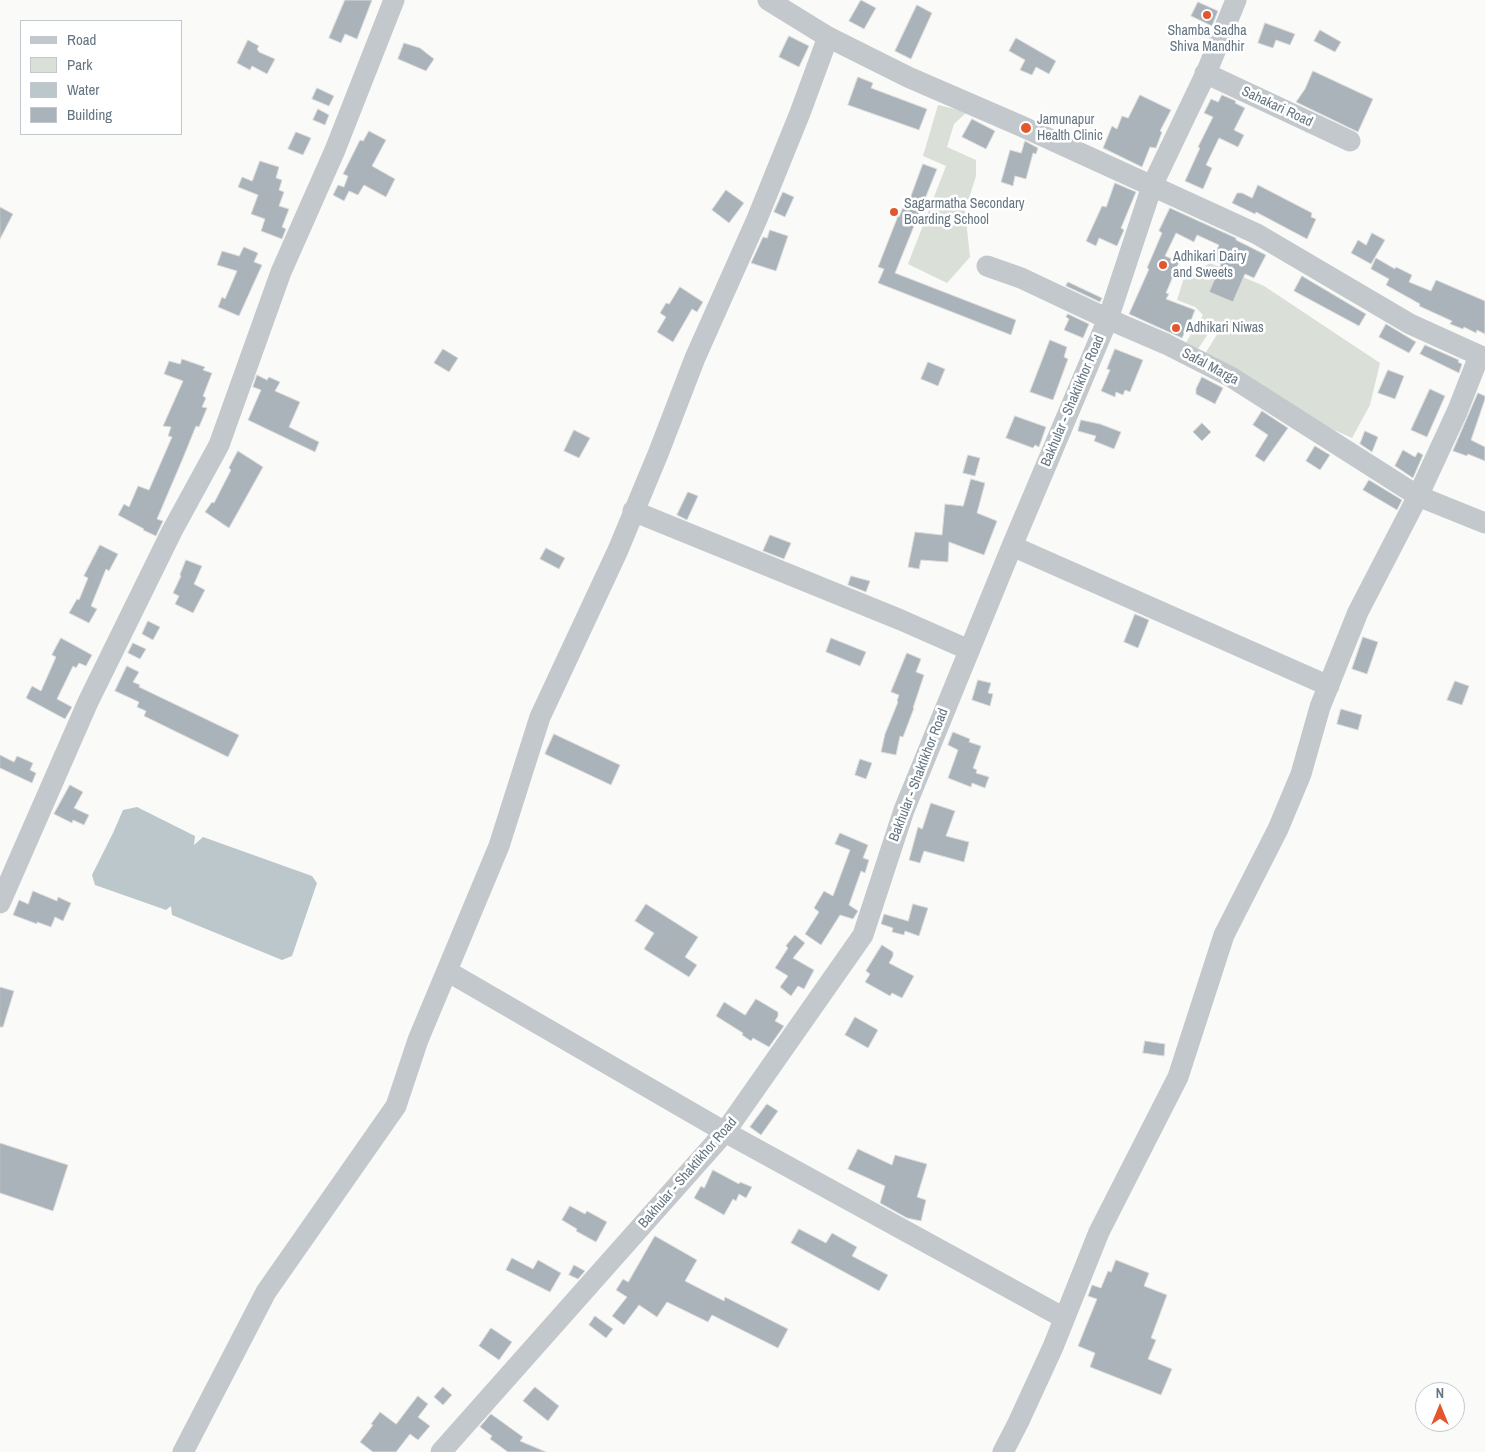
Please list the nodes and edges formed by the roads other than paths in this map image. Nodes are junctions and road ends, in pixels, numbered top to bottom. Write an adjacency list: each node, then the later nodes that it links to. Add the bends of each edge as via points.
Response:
1 (394, 0): 17 (street, via 281,272 219,445 172,531 92,694)
2 (768, 0): 4 (street)
3 (1236, 0): 5 (street, Bakhular - Shaktikhor Road)
4 (828, 37): 7 (street, via 908,77); 12 (street, via 800,113)
5 (1205, 73): 6 (street, Sahakari Road); 7 (street, Bakhular - Shaktikhor Road)
6 (1350, 141)
7 (1152, 186): 9 (street, Bakhular - Shaktikhor Road); 10 (street, via 1257,234 1410,324)
8 (987, 266): 9 (street, Safal Marga, via 1021,278)
9 (1108, 319): 11 (street, Safal Marga, via 1231,376); 14 (street, Bakhular - Shaktikhor Road)
10 (1482, 357): 11 (street)
11 (1418, 496): 13 (street, Safal Marga); 16 (street, via 1358,612)
12 (634, 510): 15 (street); 18 (street, via 540,717 499,846)
13 (1485, 523)
14 (1012, 546): 15 (street, Bakhular - Shaktikhor Road); 16 (street)
15 (969, 650): 19 (street, Bakhular - Shaktikhor Road, via 904,810 863,935)
16 (1329, 686): 20 (street, via 1301,774 1278,829 1224,936 1178,1077 1099,1232)
17 (0, 903)
18 (447, 971): 19 (street); 21 (street, via 418,1040 396,1106 266,1292)
19 (725, 1132): 20 (street); 22 (street, Bakhular - Shaktikhor Road)
20 (1064, 1318): 23 (street)
21 (183, 1452)
22 (441, 1452)
23 (1003, 1452)

